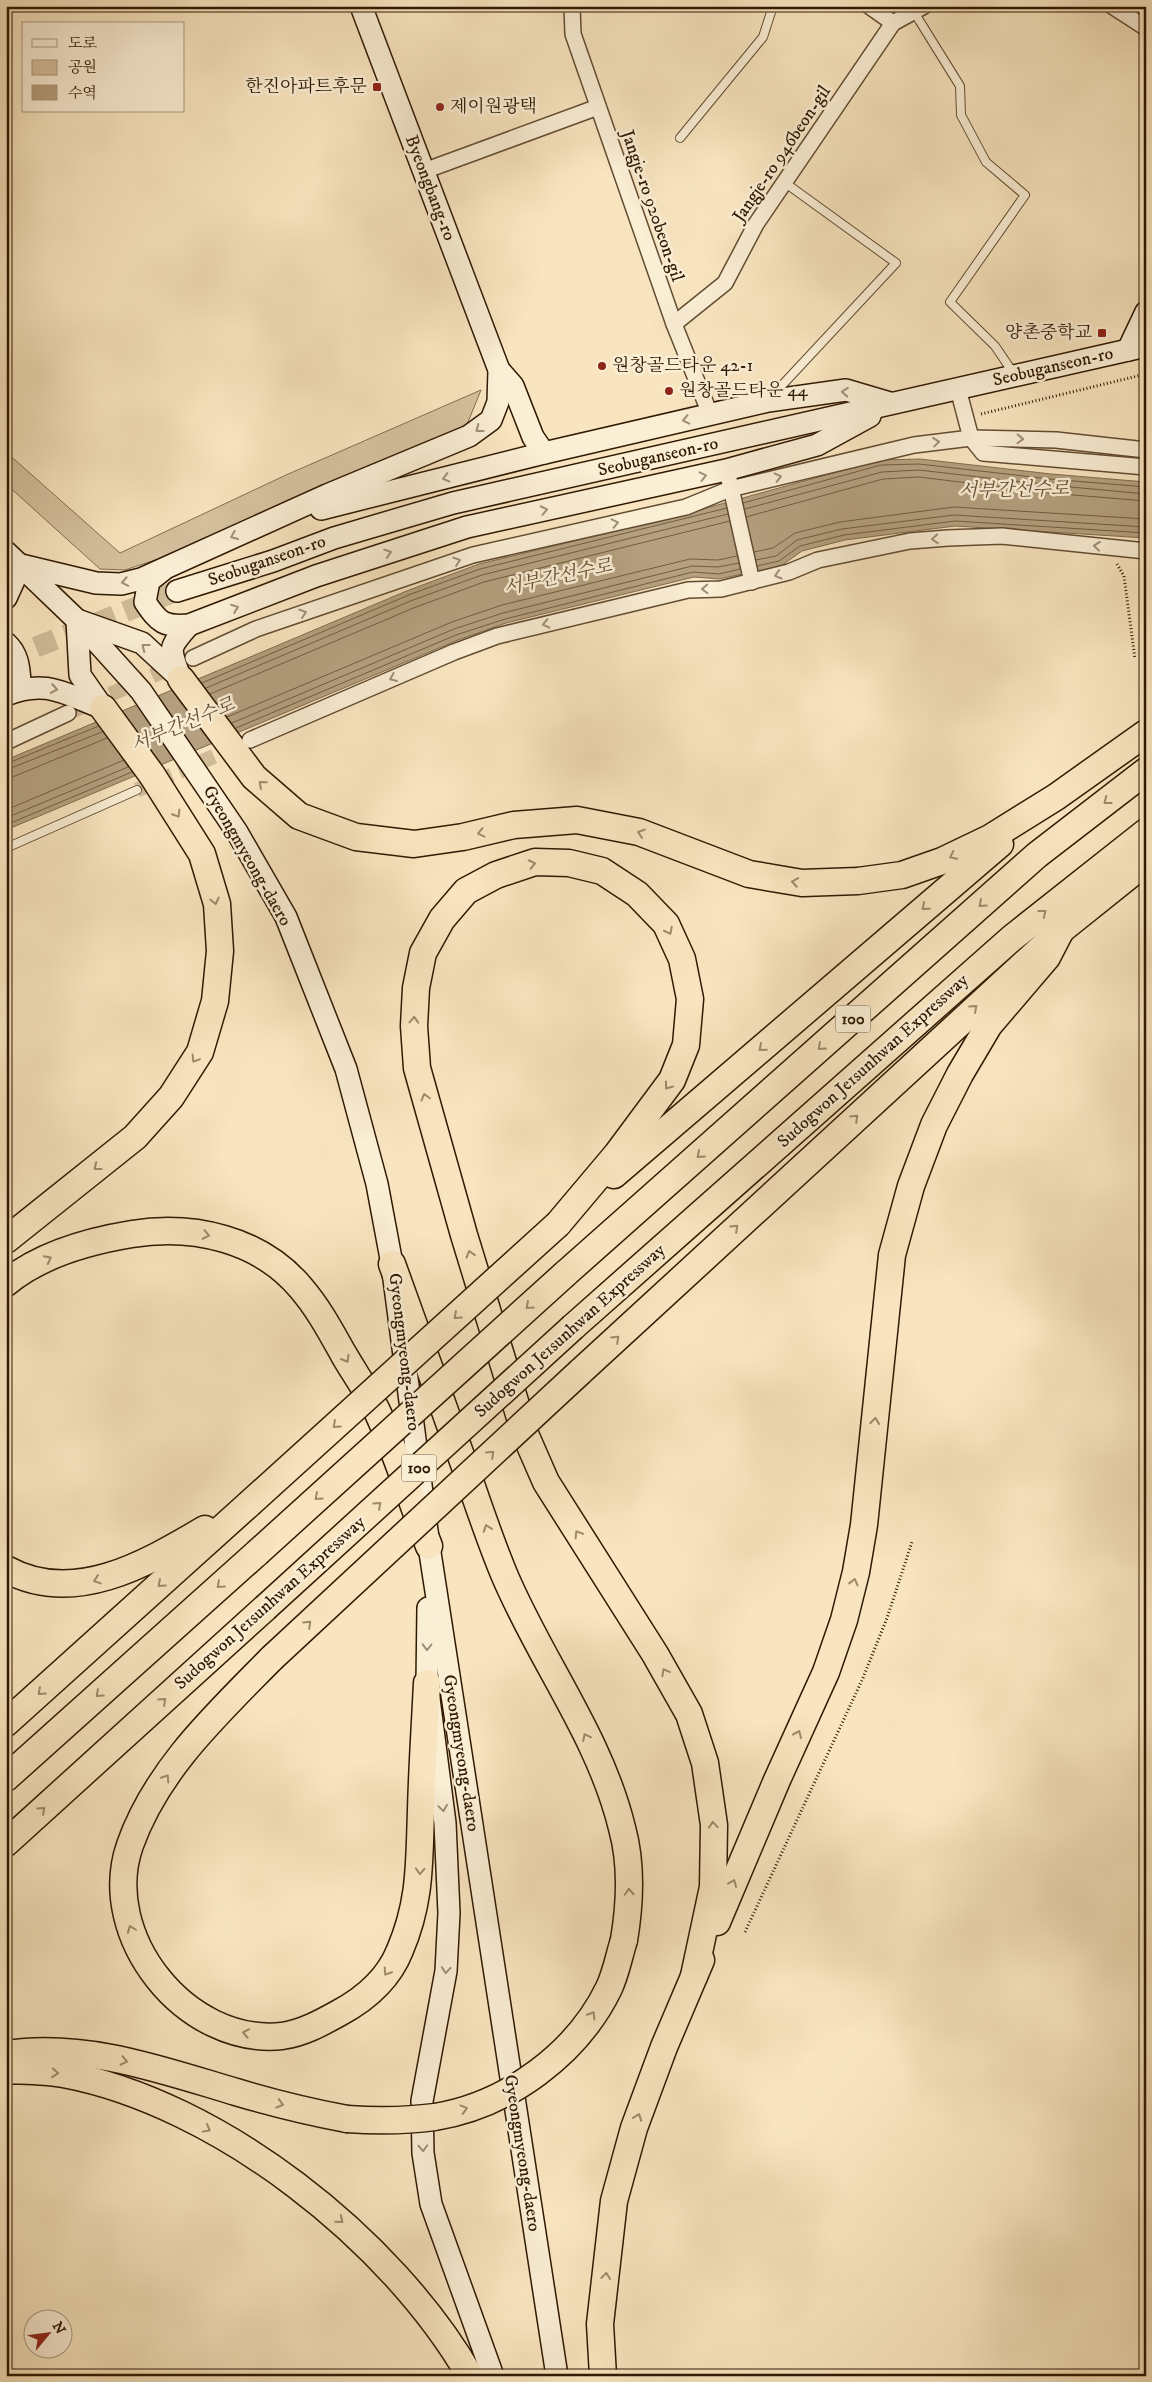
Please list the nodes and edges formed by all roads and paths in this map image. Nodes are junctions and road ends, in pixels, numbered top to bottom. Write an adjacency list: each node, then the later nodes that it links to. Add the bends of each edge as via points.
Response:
1 (361, 6): 11 (street, Byeongbang-ro)
2 (572, 6): 9 (street, Jangje-ro 920beon-gil, via 573,34)
3 (773, 6): 10 (lane, via 763,37)
4 (869, 6): 7 (street)
5 (1112, 6): 8 (street)
6 (919, 9): 7 (street, Jangje-ro 946beon-gil); 17 (lane, via 960,86 961,115 986,162 1025,195 950,302 995,346)
7 (893, 23): 12 (street, Jangje-ro 946beon-gil)
8 (1145, 28)
9 (598, 107): 11 (street); 14 (street, Jangje-ro 920beon-gil)
10 (680, 138)
11 (424, 170): 16 (street, Byeongbang-ro)
12 (784, 182): 14 (street, Jangje-ro 946beon-gil, via 756,224 725,283); 19 (lane, via 896,263)
13 (1146, 312): 15 (street)
14 (674, 324): 21 (street, Jangje-ro 920beon-gil)
15 (1137, 348): 17 (street, Seobuganseon-ro)
16 (499, 370): 24 (street, via 513,386 533,437); 27 (street, one-way to 27, via 498,402 491,420 469,436)
17 (1015, 376): 18 (street, Seobuganseon-ro)
18 (958, 389): 20 (street, Seobuganseon-ro); 22 (street)
19 (768, 401): 20 (street, one-way to 19, via 846,390); 21 (street)
20 (892, 404): 26 (street, via 817,445); 33 (street, Seobuganseon-ro, via 454,503 334,538)
21 (710, 414): 24 (street, one-way to 24)
22 (971, 438): 23 (street, one-way to 23, via 1056,440); 25 (street, via 983,453); 26 (street, one-way to 22, via 914,445)
23 (1146, 450)
24 (544, 453): 27 (street, one-way to 27)
25 (1146, 468)
26 (730, 486): 32 (street); 36 (street, one-way to 26, via 316,576 467,527); 39 (street, one-way to 26, via 256,630 473,555 686,508)
27 (279, 517): 31 (street, one-way to 31)
28 (1146, 551): 32 (street, one-way to 32, via 1002,536 948,538 910,541 818,560 789,572)
29 (1113, 556): 38 (path, via 1124,576)
30 (13, 559): 31 (street, one-way to 30, via 121,584 96,583); 34 (street); 35 (street, Gyeongmyeong-daero)
31 (169, 564): 36 (street, via 149,581 145,602 157,620 172,627)
32 (752, 579): 44 (street, one-way to 44, via 720,589 688,590 497,636)
33 (177, 591)
34 (6, 598)
35 (77, 620): 39 (street, one-way to 35, via 142,643); 41 (street, via 80,675); 55 (street, Gyeongmyeong-daero, via 141,691 189,758 286,917 346,1069 377,1184)
36 (189, 625): 39 (street, via 172,644 171,652)
37 (6, 643): 40 (street, via 19,663 20,682)
38 (1135, 659)
39 (187, 669): 44 (highway)
40 (8, 694): 41 (street, one-way to 41, via 40,687 53,688)
41 (103, 708): 47 (highway)
42 (68, 713): 45 (street)
43 (1146, 732): 48 (highway)
44 (238, 741): 48 (highway, one-way to 44, via 990,838 942,861 902,874 858,881 802,883 749,874 639,832 576,820 514,825 414,844 356,837 299,816 254,777)
45 (6, 742)
46 (1146, 770): 63 (highway, 100, one-way to 63, bridge, via 1037,855 565,1274)
47 (145, 782): 50 (lane); 54 (highway, one-way to 54, via 202,854 217,904 220,951 215,1001 200,1052 171,1097 135,1137)
48 (1056, 797): 53 (highway, one-way to 53)
49 (1146, 832): 64 (highway, Sudogwon Je1sunhwan Expressway / 100, one-way to 49, bridge, via 573,1327 1012,938)
50 (6, 848)
51 (1146, 862): 52 (highway)
52 (1061, 930): 61 (highway, one-way to 52, bridge, via 420,1875 413,1912 400,1952 379,1985 313,2028 282,2036 221,2028 194,2012 160,1983 141,1954 127,1918 123,1884 129,1847 146,1808 177,1760 208,1723 272,1658); 66 (highway, one-way to 52, via 826,1672 844,1620 864,1525 892,1255 911,1186 934,1125 960,1074 989,1025 1047,957)
53 (558, 1224): 57 (highway, one-way to 57, bridge); 66 (highway, one-way to 53, via 713,1887 714,1826 705,1763 684,1706 655,1654 546,1482 525,1434 417,1068 416,988 423,953 442,919 466,891 496,875 535,862 569,863 602,871 637,894 666,924 682,959 690,999 686,1045 672,1080 617,1154)
54 (6, 1240)
55 (392, 1264): 59 (street, Gyeongmyeong-daero); 67 (highway, one-way to 55, bridge, via 25,2051 94,2054 174,2072 298,2109 347,2119 388,2121 436,2116 484,2103 552,2063 587,2024 610,1987 630,1906 623,1829 608,1781 504,1574)
56 (6, 1283): 59 (highway, one-way to 59, via 53,1256 98,1240 144,1232 185,1230 233,1240 271,1261 300,1287 323,1316 376,1410)
57 (249, 1504): 60 (highway, one-way to 60, via 135,1567 88,1583 45,1581); 62 (highway, one-way to 62)
58 (912, 1542): 65 (path, via 863,1678)
59 (429, 1546): 61 (street, one-way to 61); 71 (street, Gyeongmyeong-daero)
60 (6, 1568)
61 (427, 1682): 70 (street, one-way to 70, via 445,1822 449,1914 446,1971 422,2101 423,2153 431,2204)
62 (6, 1723)
63 (6, 1778)
64 (6, 1843)
65 (746, 1932)
66 (694, 1976): 72 (highway, one-way to 66, via 600,2324 614,2201 634,2128)
67 (6, 2054)
68 (6, 2070): 69 (highway, one-way to 69, via 62,2074 117,2088 172,2110 264,2162 347,2226 388,2266 423,2307)
69 (470, 2376)
70 (493, 2376)
71 (557, 2376)
72 (603, 2376)

